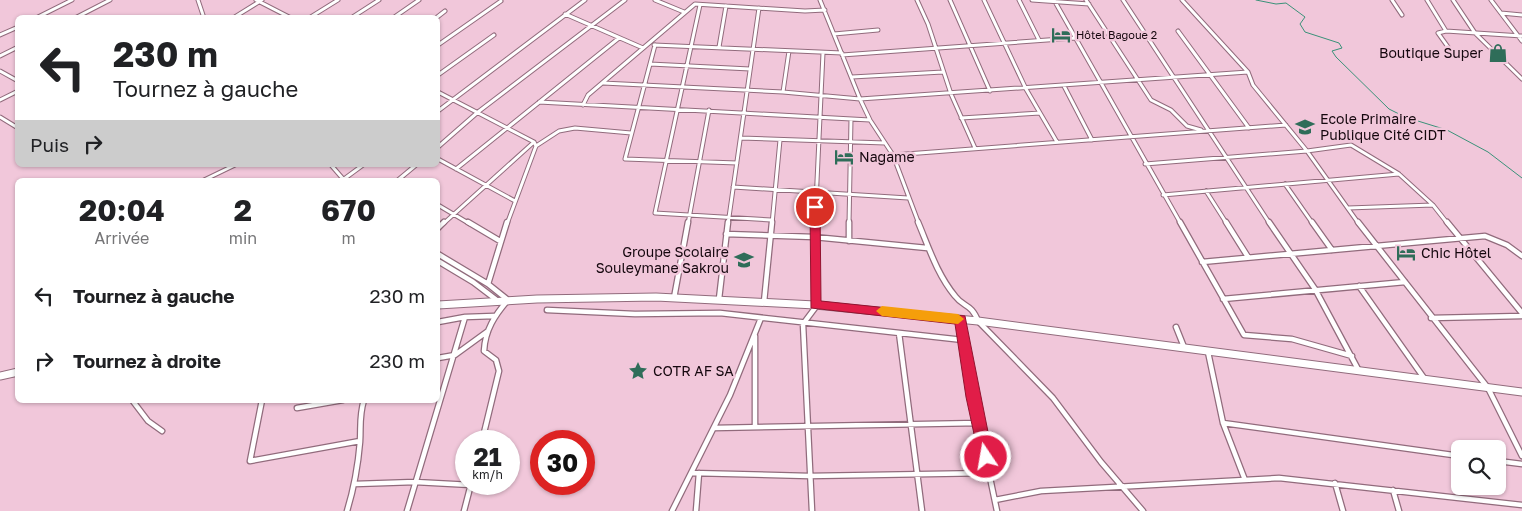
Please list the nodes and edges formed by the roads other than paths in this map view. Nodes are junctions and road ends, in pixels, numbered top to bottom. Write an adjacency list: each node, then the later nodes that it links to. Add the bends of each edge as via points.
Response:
1 (72, 0): 34 (street)
2 (110, 0): 36 (street)
3 (198, 0): 37 (street)
4 (338, 0): 40 (street)
5 (379, 0): 41 (street)
6 (419, 0): 42 (street)
7 (585, 0): 35 (street)
8 (625, 0): 46 (street)
9 (655, 0): 32 (street)
10 (820, 0): 30 (street)
11 (917, 0): 69 (street)
12 (950, 0): 65 (street)
13 (984, 0): 59 (street)
14 (1019, 0): 58 (street)
15 (1032, 0): 25 (street)
16 (1086, 0): 26 (street)
17 (1122, 0): 85 (street)
18 (1182, 0): 81 (street)
19 (1392, 0): 44 (street)
20 (1427, 0): 50 (street)
21 (1453, 0): 51 (street)
22 (1492, 0): 33 (street)
23 (259, 1): 38 (street); 39 (street)
24 (500, 1): 61 (street)
25 (1054, 1): 26 (street); 57 (street)
26 (1089, 4): 88 (street)
27 (700, 5): 28 (street); 32 (street, via 695,4); 64 (street)
28 (726, 6): 29 (street); 66 (street)
29 (759, 8): 30 (street); 70 (street)
30 (825, 10): 52 (street)
31 (445, 11): 43 (street)
32 (684, 12): 62 (street)
33 (1501, 13): 45 (street); 55 (street)
34 (43, 14)
35 (565, 14): 46 (street); 102 (street)
36 (81, 15)
37 (203, 15)
38 (238, 15)
39 (285, 15)
40 (314, 15)
41 (356, 15)
42 (397, 15)
43 (440, 15)
44 (1402, 15)
45 (1522, 15)
46 (590, 25): 56 (street); 111 (street)
47 (15, 28): 53 (street)
48 (878, 30): 52 (street)
49 (1178, 31): 83 (street)
50 (1446, 31): 51 (street); 74 (street, via 1438,34)
51 (1475, 33): 55 (street); 87 (street)
52 (834, 34): 73 (street)
53 (0, 35)
54 (494, 35): 82 (street)
55 (1520, 36): 60 (street)
56 (619, 38): 68 (street); 105 (street)
57 (1075, 38): 58 (street); 90 (street)
58 (1039, 40): 59 (street)
59 (1004, 42): 65 (street); 94 (street)
60 (1522, 42)
61 (440, 44)
62 (649, 45): 63 (street); 68 (street)
63 (655, 45): 64 (street); 76 (street)
64 (690, 46): 66 (street); 77 (street)
65 (969, 46): 69 (street); 96 (street)
66 (719, 47): 70 (street)
67 (15, 48): 75 (street)
68 (643, 48): 89 (street)
69 (936, 48): 73 (street); 80 (street)
70 (754, 49): 71 (street); 78 (street)
71 (789, 51): 72 (street); 98 (street)
72 (823, 52): 73 (street); 101 (street)
73 (842, 54): 84 (street)
74 (1453, 54)
75 (0, 56)
76 (650, 64): 77 (street); 91 (street)
77 (686, 66): 78 (street); 93 (street)
78 (750, 69): 95 (street)
79 (0, 71): 86 (street)
80 (943, 72): 84 (street); 100 (street)
81 (1248, 72): 83 (street); 119 (street, via 1253,85)
82 (440, 74)
83 (1210, 76): 85 (street); 122 (street)
84 (852, 77): 103 (street)
85 (1175, 78): 88 (street); 123 (street)
86 (15, 79)
87 (1522, 80)
88 (1138, 81): 90 (street); 123 (street, via 1154,102 1171,110 1187,126)
89 (603, 83): 91 (street); 106 (street, via 588,95)
90 (1101, 84): 92 (street); 125 (street)
91 (644, 86): 93 (street); 107 (street)
92 (1064, 86): 94 (street); 128 (street)
93 (681, 88): 95 (street); 109 (street)
94 (1026, 89): 96 (street); 113 (street)
95 (747, 91): 98 (street); 112 (street)
96 (990, 91): 100 (street)
97 (15, 92): 104 (street)
98 (783, 92): 101 (street)
99 (440, 93): 102 (street)
100 (951, 94): 103 (street); 116 (street)
101 (821, 95): 103 (street); 115 (street)
102 (452, 99): 108 (street); 111 (street)
103 (860, 99): 118 (street)
104 (0, 100)
105 (540, 102): 106 (street); 121 (street)
106 (583, 105): 107 (street)
107 (640, 106): 109 (street); 124 (street)
108 (440, 108)
109 (676, 108): 110 (street); 140 (street)
110 (709, 110): 112 (street); 141 (street)
111 (478, 112): 121 (street); 134 (street)
112 (745, 112): 115 (street); 126 (street)
113 (1040, 114): 116 (street); 131 (street)
114 (0, 116): 120 (street)
115 (819, 117): 117 (street); 129 (street)
116 (961, 118): 135 (street)
117 (850, 119): 118 (street); 130 (street)
118 (870, 120): 132 (street)
119 (1286, 125): 122 (street); 136 (street)
120 (15, 126)
121 (507, 128): 133 (street); 148 (street)
122 (1249, 128): 123 (street)
123 (1208, 131): 125 (street); 138 (street)
124 (631, 133): 133 (street, via 575,128 559,131); 140 (street, via 625,159)
125 (1130, 137): 128 (street); 143 (street)
126 (741, 138): 127 (street); 142 (street)
127 (780, 140): 129 (street); 159 (street)
128 (1092, 140): 131 (street)
129 (817, 141): 130 (street); 161 (street)
130 (851, 142): 132 (street); 162 (street)
131 (1056, 142): 135 (street)
132 (885, 143): 137 (street)
133 (535, 144): 156 (street); 165 (street)
134 (440, 145)
135 (975, 148): 137 (street)
136 (1307, 151): 138 (street); 149 (street, via 1350,145); 154 (street)
137 (893, 155): 164 (street)
138 (1227, 157): 143 (street); 158 (street)
139 (440, 161): 148 (street)
140 (665, 161): 141 (street); 170 (street, via 655,213)
141 (699, 162): 142 (street); 170 (street)
142 (737, 163): 157 (street)
143 (1145, 164): 163 (street)
144 (230, 167): 150 (street)
145 (333, 167): 151 (street)
146 (360, 167): 152 (street)
147 (414, 167): 153 (street)
148 (456, 169): 156 (street)
149 (1399, 174): 154 (street); 166 (street)
150 (208, 178)
151 (342, 178)
152 (347, 178)
153 (400, 178)
154 (1329, 181): 155 (street); 168 (street)
155 (1285, 184): 158 (street); 182 (street)
156 (487, 186): 165 (street); 169 (street)
157 (733, 187): 159 (street); 171 (street)
158 (1245, 188): 160 (street); 183 (street)
159 (773, 190): 161 (street); 172 (street)
160 (1206, 191): 163 (street); 186 (street)
161 (816, 192): 162 (street); 176 (street)
162 (850, 194): 164 (street); 179 (street)
163 (1163, 195): 187 (street)
164 (908, 198): 181 (street)
165 (515, 201): 178 (street)
166 (1433, 205): 168 (street); 177 (street)
167 (440, 206): 169 (street)
168 (1348, 208): 180 (street)
169 (454, 214): 173 (street); 178 (street)
170 (689, 216): 171 (street); 193 (street)
171 (729, 217): 172 (street); 174 (street)
172 (771, 220): 175 (street)
173 (440, 226)
174 (726, 234): 175 (street); 194 (street)
175 (770, 234): 176 (street); 198 (street)
176 (814, 236): 179 (street); 200 (street)
177 (1463, 239): 180 (street); 185 (street, via 1492,238); 202 (street)
178 (500, 241): 190 (street)
179 (849, 241): 181 (street)
180 (1375, 246): 182 (street); 189 (street)
181 (927, 248): 208 (street, via 956,298 974,310)
182 (1332, 250): 183 (street)
183 (1291, 254): 186 (street); 192 (street)
184 (440, 255): 190 (street)
185 (1522, 256)
186 (1248, 257): 187 (street)
187 (1202, 262): 195 (street)
188 (440, 263): 197 (street)
189 (1405, 282): 191 (street); 206 (street)
190 (488, 284): 196 (street)
191 (1359, 286): 192 (street); 224 (street)
192 (1315, 289): 195 (street); 219 (street)
193 (674, 298): 194 (main road); 196 (main road)
194 (719, 299): 198 (main road)
195 (1223, 299): 219 (street, via 1244,335 1292,339)
196 (508, 300): 197 (main road); 203 (street)
197 (498, 301): 199 (main road)
198 (764, 302): 200 (main road)
199 (440, 305)
200 (815, 305): 207 (main road); 210 (street, via 816,308)
201 (547, 310): 205 (street)
202 (1522, 314): 206 (street)
203 (494, 316): 204 (street); 212 (street)
204 (465, 317): 209 (street); 218 (street)
205 (761, 318): 210 (street); 214 (street)
206 (1431, 318): 225 (street)
207 (961, 320): 208 (main road); 215 (street)
208 (978, 321): 216 (main road); 257 (street, via 1053,398)
209 (440, 322)
210 (802, 324): 213 (street); 237 (street)
211 (1176, 327): 216 (street)
212 (488, 330): 218 (street); 240 (street, via 484,349 496,360 499,371)
213 (899, 333): 215 (street); 236 (street)
214 (755, 334): 238 (street); 239 (street)
215 (963, 340): 234 (street)
216 (1185, 349): 217 (main road)
217 (1208, 352): 221 (main road); 235 (street)
218 (455, 356): 220 (street); 253 (street)
219 (1352, 356): 221 (street)
220 (440, 358)
221 (1359, 371): 224 (main road)
222 (15, 373): 223 (main road)
223 (0, 376)
224 (1425, 380): 225 (main road)
225 (1488, 388): 226 (main road); 244 (street)
226 (1522, 392)
227 (134, 403): 241 (street)
228 (261, 403): 242 (street, via 250,461)
229 (310, 403): 232 (street)
230 (326, 403): 232 (street)
231 (363, 403): 242 (street, via 359,418)
232 (309, 406): 233 (street)
233 (296, 408)
234 (978, 423): 236 (street); 249 (street)
235 (1223, 423): 243 (street); 252 (street)
236 (910, 424): 237 (street); 250 (street)
237 (807, 425): 238 (street); 251 (street)
238 (755, 426): 239 (street)
239 (714, 428): 247 (street)
240 (485, 430)
241 (162, 431)
242 (360, 441): 256 (street)
243 (1451, 455)
244 (1522, 456)
245 (1506, 462): 246 (street)
246 (1522, 464)
247 (692, 473): 248 (street); 265 (street)
248 (699, 473): 251 (street); 266 (street)
249 (990, 473): 250 (street); 260 (street)
250 (917, 474): 251 (street); 268 (street)
251 (809, 476): 267 (street)
252 (1245, 480): 255 (street, via 1279,478); 257 (street)
253 (415, 482): 254 (street); 256 (street); 263 (street)
254 (455, 483)
255 (1335, 483): 258 (street); 271 (street)
256 (354, 484): 262 (street)
257 (1125, 488): 260 (street, via 1041,491); 270 (street)
258 (1393, 490): 261 (street); 272 (street)
259 (468, 495): 264 (street)
260 (995, 500): 269 (street)
261 (1522, 505)
262 (347, 511)
263 (407, 511)
264 (464, 511)
265 (672, 511)
266 (696, 511)
267 (812, 511)
268 (922, 511)
269 (997, 511)
270 (1143, 511)
271 (1343, 511)
272 (1400, 511)

